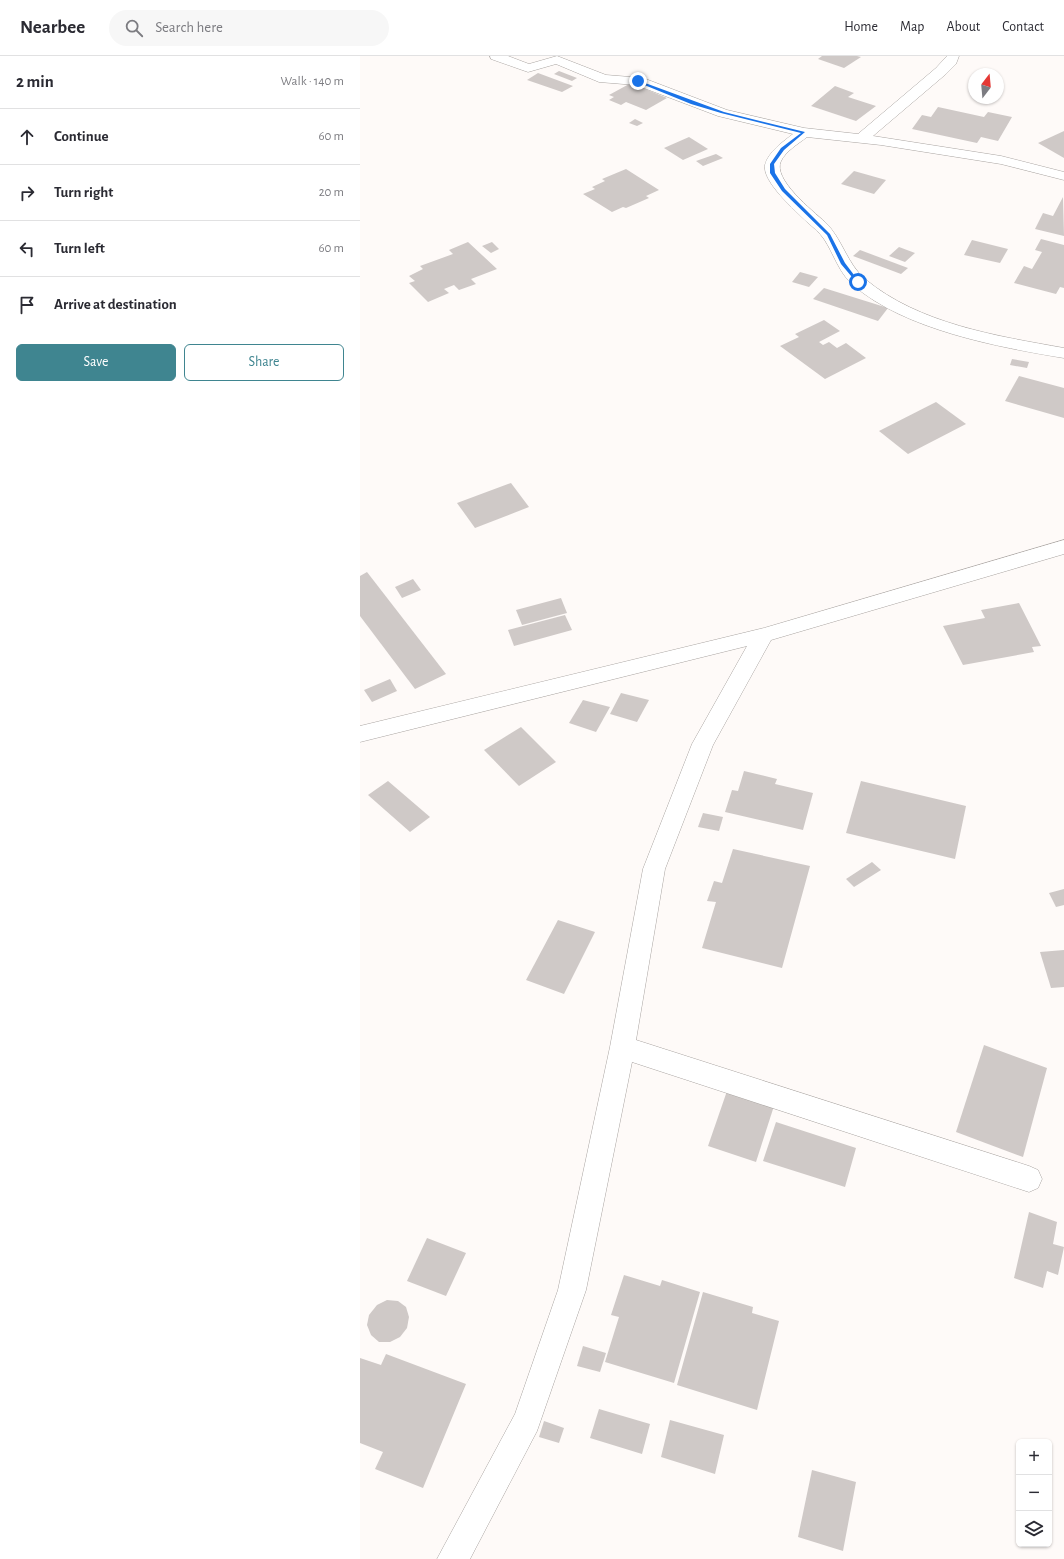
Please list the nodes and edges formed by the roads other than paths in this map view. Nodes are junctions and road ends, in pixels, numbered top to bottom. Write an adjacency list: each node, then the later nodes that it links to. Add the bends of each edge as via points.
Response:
1 (496, 56): 3 (street, via 528,68 557,60 604,79 638,81 723,113)
2 (953, 56): 4 (street, via 941,71)
3 (804, 132): 4 (street); 6 (street, via 783,149 772,164 772,173 784,190 829,235 843,264 858,282 884,300 916,315 958,329)
4 (862, 138): 5 (street, via 1000,160)
5 (1064, 176)
6 (1064, 353)
7 (1064, 547): 8 (street)
8 (764, 635): 9 (street); 10 (street, via 703,744 654,869)
9 (360, 734)
10 (622, 1047): 11 (street); 12 (street, via 572,1290 527,1421)
11 (1029, 1179)
12 (453, 1559)

